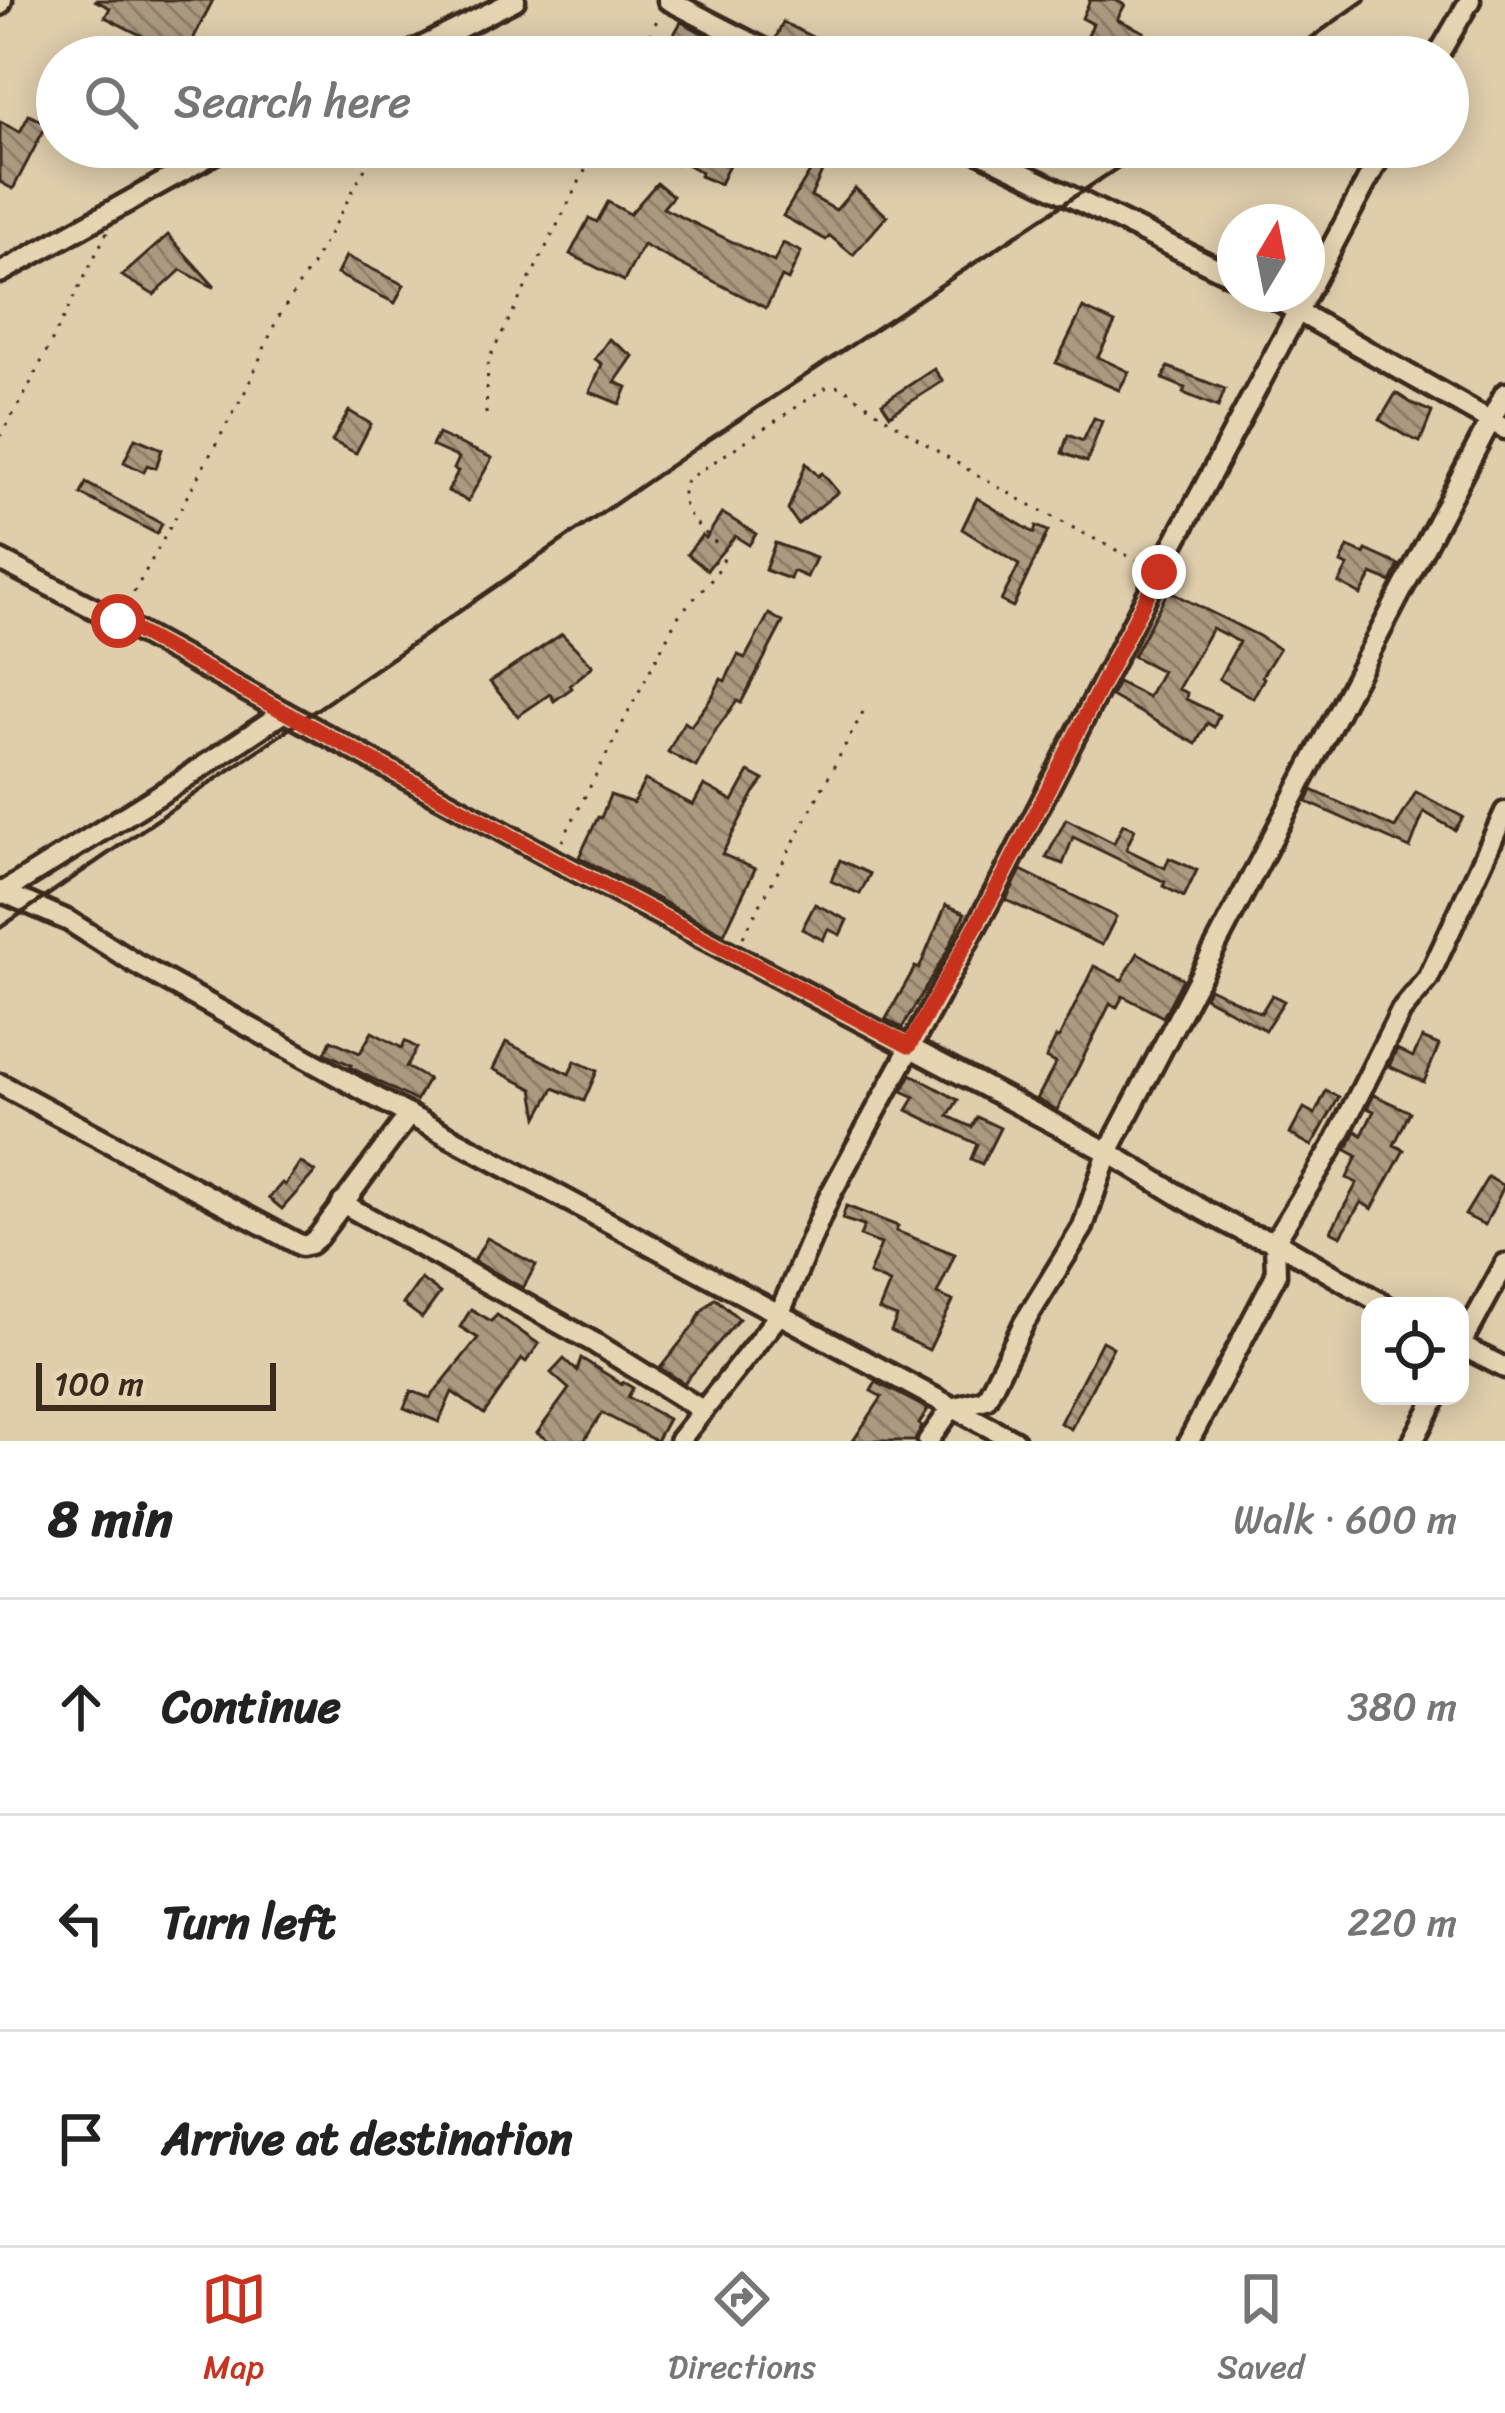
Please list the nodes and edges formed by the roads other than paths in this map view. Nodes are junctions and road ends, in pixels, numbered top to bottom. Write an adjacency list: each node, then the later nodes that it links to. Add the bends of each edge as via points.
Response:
1 (515, 0): 4 (street)
2 (667, 0): 5 (street)
3 (1470, 0): 6 (street)
4 (444, 36)
5 (738, 36)
6 (1449, 36)
7 (188, 168): 12 (street)
8 (1012, 168): 11 (street)
9 (1374, 168): 10 (street)
10 (1325, 260)
11 (1217, 268)
12 (0, 273)
13 (1297, 312): 21 (street)
14 (1300, 312): 16 (street)
15 (1505, 393): 16 (street)
16 (1498, 425): 24 (street)
17 (0, 560): 18 (street)
18 (284, 712): 20 (street); 21 (street)
19 (1505, 812): 26 (street, via 1428,980 1401,1011)
20 (1, 892): 23 (street, via 69,922)
21 (909, 1046): 24 (street); 29 (street, via 829,1197)
22 (0, 1084): 25 (street, via 302,1246)
23 (409, 1114): 25 (street); 29 (street)
24 (1108, 1152): 26 (street, via 1248,1234); 34 (street, via 1083,1227 986,1399)
25 (342, 1203): 35 (street)
26 (1275, 1241): 28 (street); 39 (street, via 1276,1275)
27 (1505, 1264): 30 (street)
28 (1371, 1297)
29 (779, 1315): 34 (street); 35 (street)
30 (1469, 1330)
31 (1469, 1350): 32 (street)
32 (1505, 1368)
33 (1432, 1405): 40 (street)
34 (952, 1408): 37 (street); 38 (street)
35 (702, 1410): 36 (street)
36 (679, 1441)
37 (928, 1441)
38 (1015, 1441)
39 (1189, 1441)
40 (1413, 1441)

